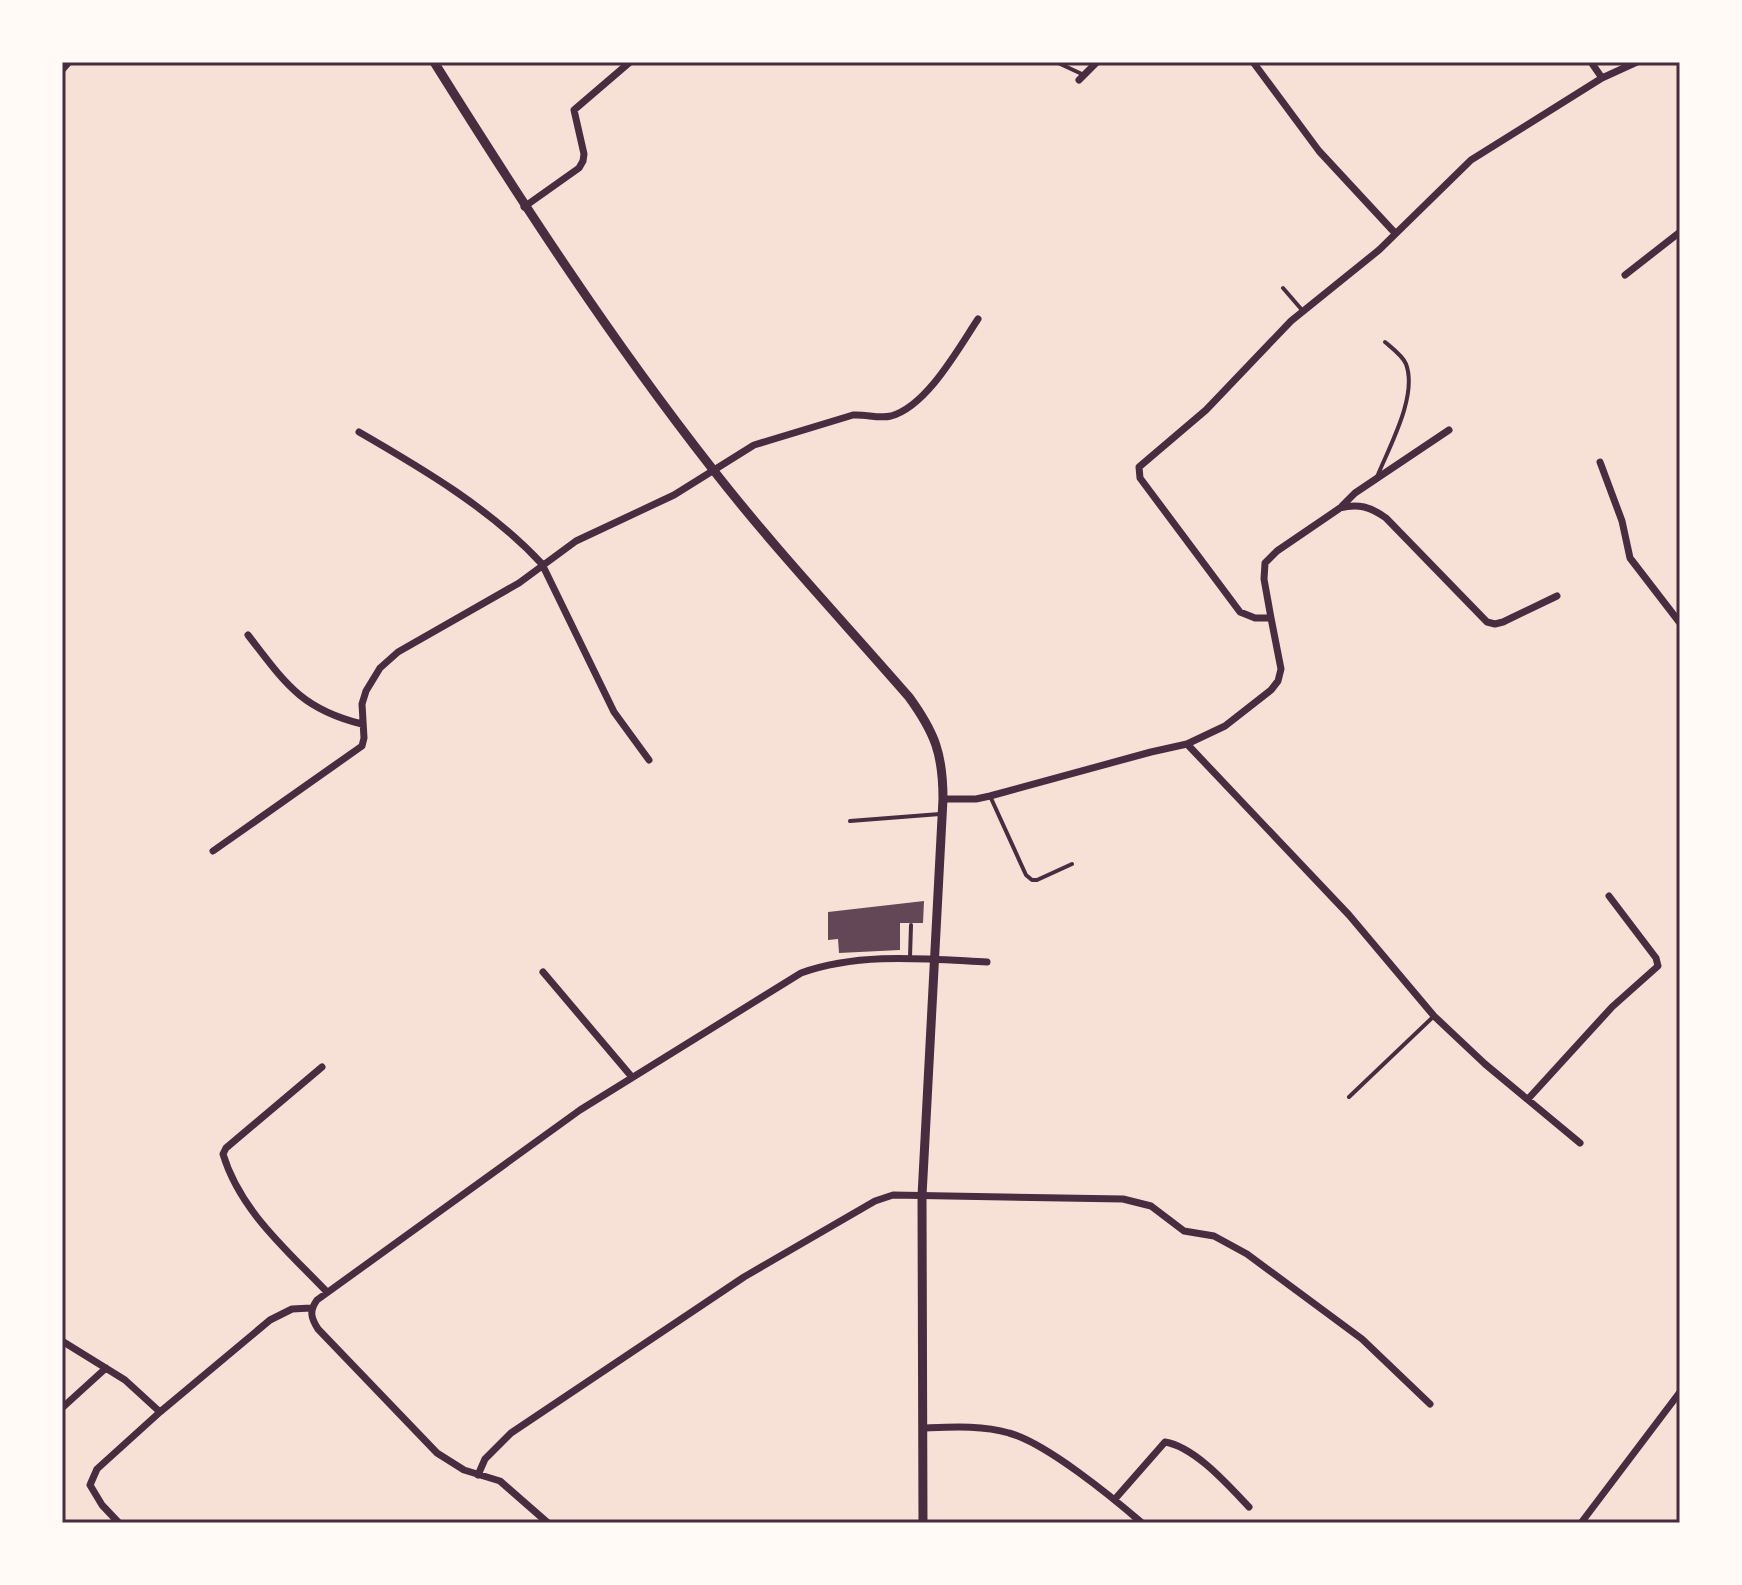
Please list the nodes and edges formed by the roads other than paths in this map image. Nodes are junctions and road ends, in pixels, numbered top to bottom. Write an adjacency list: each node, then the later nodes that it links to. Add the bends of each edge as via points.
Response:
1 (69, 62): 9 (street)
2 (434, 62): 12 (street)
3 (630, 62): 12 (street, via 574,110 584,154 579,168)
4 (1056, 62): 10 (lane)
5 (1097, 62): 10 (street)
6 (1253, 62): 14 (street, via 1319,151)
7 (1591, 62): 11 (street)
8 (1637, 62): 11 (street)
9 (62, 70)
10 (1081, 77)
11 (1602, 78): 14 (street, via 1483,150)
12 (524, 207): 23 (street)
13 (1680, 232): 15 (street)
14 (1395, 233): 17 (street)
15 (1625, 275)
16 (1283, 288): 17 (lane)
17 (1302, 310): 28 (street, via 1138,472 1240,612)
18 (978, 319): 23 (street, via 917,402 906,409 885,417 853,415 754,445)
19 (1385, 342): 24 (lane, via 1405,361 1408,399)
20 (1449, 430): 24 (street)
21 (359, 432): 26 (street, via 466,500)
22 (1600, 462): 29 (street, via 1630,558)
23 (713, 470): 26 (street); 35 (street, via 924,718 941,756)
24 (1376, 479): 25 (street)
25 (1340, 508): 27 (street, via 1369,507 1386,518 1487,622 1503,622); 28 (street, via 1265,563)
26 (542, 564): 31 (street, via 519,583 398,652 366,691); 33 (street, via 614,712)
27 (1557, 596)
28 (1271, 618): 32 (street, via 1281,669 1278,681 1225,726)
29 (1680, 623)
30 (248, 635): 31 (street, via 295,693 334,717)
31 (362, 724): 38 (street, via 362,746 353,754)
32 (1187, 744): 34 (street); 46 (street, via 1349,915)
33 (649, 760)
34 (990, 796): 35 (street); 39 (lane, via 1032,880)
35 (943, 799): 36 (street)
36 (942, 813): 37 (lane); 42 (street)
37 (850, 821)
38 (213, 851)
39 (1072, 864)
40 (1609, 896): 50 (street, via 1658,966 1612,1007)
41 (911, 925): 43 (lane)
42 (933, 959): 43 (street); 44 (street); 52 (street)
43 (910, 960): 48 (street, via 847,961 801,973)
44 (987, 962)
45 (543, 972): 48 (street)
46 (1434, 1016): 49 (lane); 50 (street)
47 (322, 1067): 53 (street, via 223,1154 240,1195)
48 (631, 1076): 53 (street)
49 (1349, 1097)
50 (1528, 1099): 51 (street)
51 (1580, 1143)
52 (922, 1196): 58 (street, via 1123,1199 1151,1206 1184,1231 1214,1236 1247,1254 1362,1339); 61 (street); 62 (street, via 893,1195 875,1201 744,1277 511,1433 485,1459)
53 (327, 1292): 54 (street)
54 (311, 1308): 60 (street, via 292,1309 270,1320); 62 (street, via 318,1329 437,1453)
55 (62, 1341): 56 (street)
56 (106, 1368): 59 (street); 60 (street)
57 (1680, 1392): 69 (street)
58 (1430, 1404)
59 (62, 1408)
60 (160, 1412): 65 (street, via 91,1478 93,1493)
61 (923, 1428): 63 (street, via 1011,1433); 67 (street)
62 (478, 1475): 66 (street, via 500,1481)
63 (1115, 1499): 64 (street, via 1165,1442 1188,1451); 68 (street)
64 (1249, 1507)
65 (119, 1523)
66 (548, 1523)
67 (923, 1523)
68 (1142, 1523)
69 (1581, 1523)

